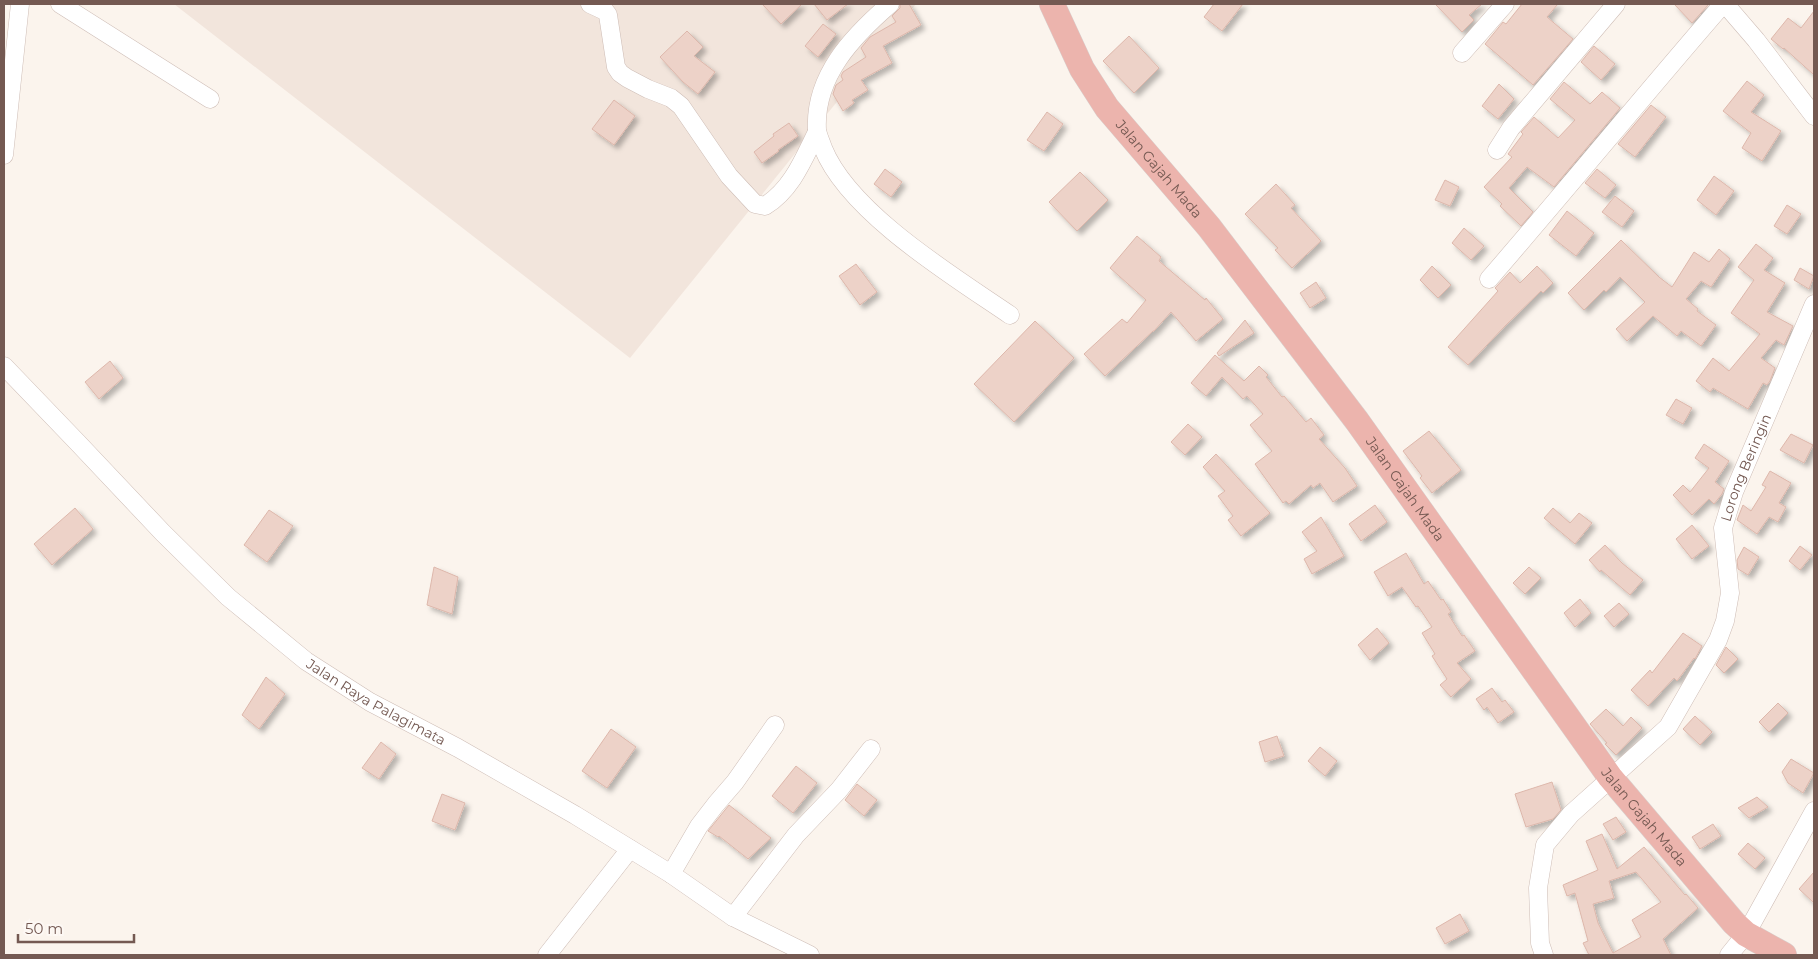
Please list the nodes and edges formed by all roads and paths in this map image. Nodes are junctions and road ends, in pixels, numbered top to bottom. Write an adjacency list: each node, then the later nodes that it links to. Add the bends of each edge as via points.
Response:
1 (20, 4): 14 (street)
2 (60, 4): 10 (street)
3 (590, 4): 12 (street, via 608,15 616,67 620,73 681,106 729,176 755,204 765,206 777,199 794,178)
4 (890, 4): 12 (street, via 834,64 825,80)
5 (1052, 4): 21 (highway, Jalan Gajah Mada, via 1082,69 1108,108 1209,227 1358,421)
6 (1505, 4): 9 (street)
7 (1616, 4): 13 (street, via 1511,128)
8 (1724, 4): 11 (street); 15 (street)
9 (1462, 53)
10 (210, 99)
11 (1814, 116)
12 (817, 132): 17 (street, via 829,162 875,216 946,272)
13 (1497, 150)
14 (4, 155)
15 (1489, 279)
16 (1814, 304): 21 (street, Lorong Beringin, via 1726,514 1723,528 1730,592 1726,621 1718,640 1668,727)
17 (1010, 315)
18 (4, 366): 23 (street, Jalan Raya Palagimata, via 228,598 306,661 370,702 458,748)
19 (775, 725): 24 (street, via 699,826)
20 (871, 749): 25 (street, via 839,790 796,835)
21 (1610, 777): 26 (highway, Jalan Gajah Mada); 29 (street, Lorong Beringin, via 1571,814 1545,845 1538,888 1540,943)
22 (1814, 811): 26 (street)
23 (630, 849): 24 (street, Jalan Raya Palagimata); 27 (street)
24 (671, 874): 25 (street, Jalan Raya Palagimata)
25 (733, 917): 28 (street, Jalan Raya Palagimata)
26 (1746, 934): 30 (street); 31 (highway, Jalan Gajah Mada)
27 (547, 955)
28 (810, 955)
29 (1544, 955)
30 (1730, 955)
31 (1784, 955)

